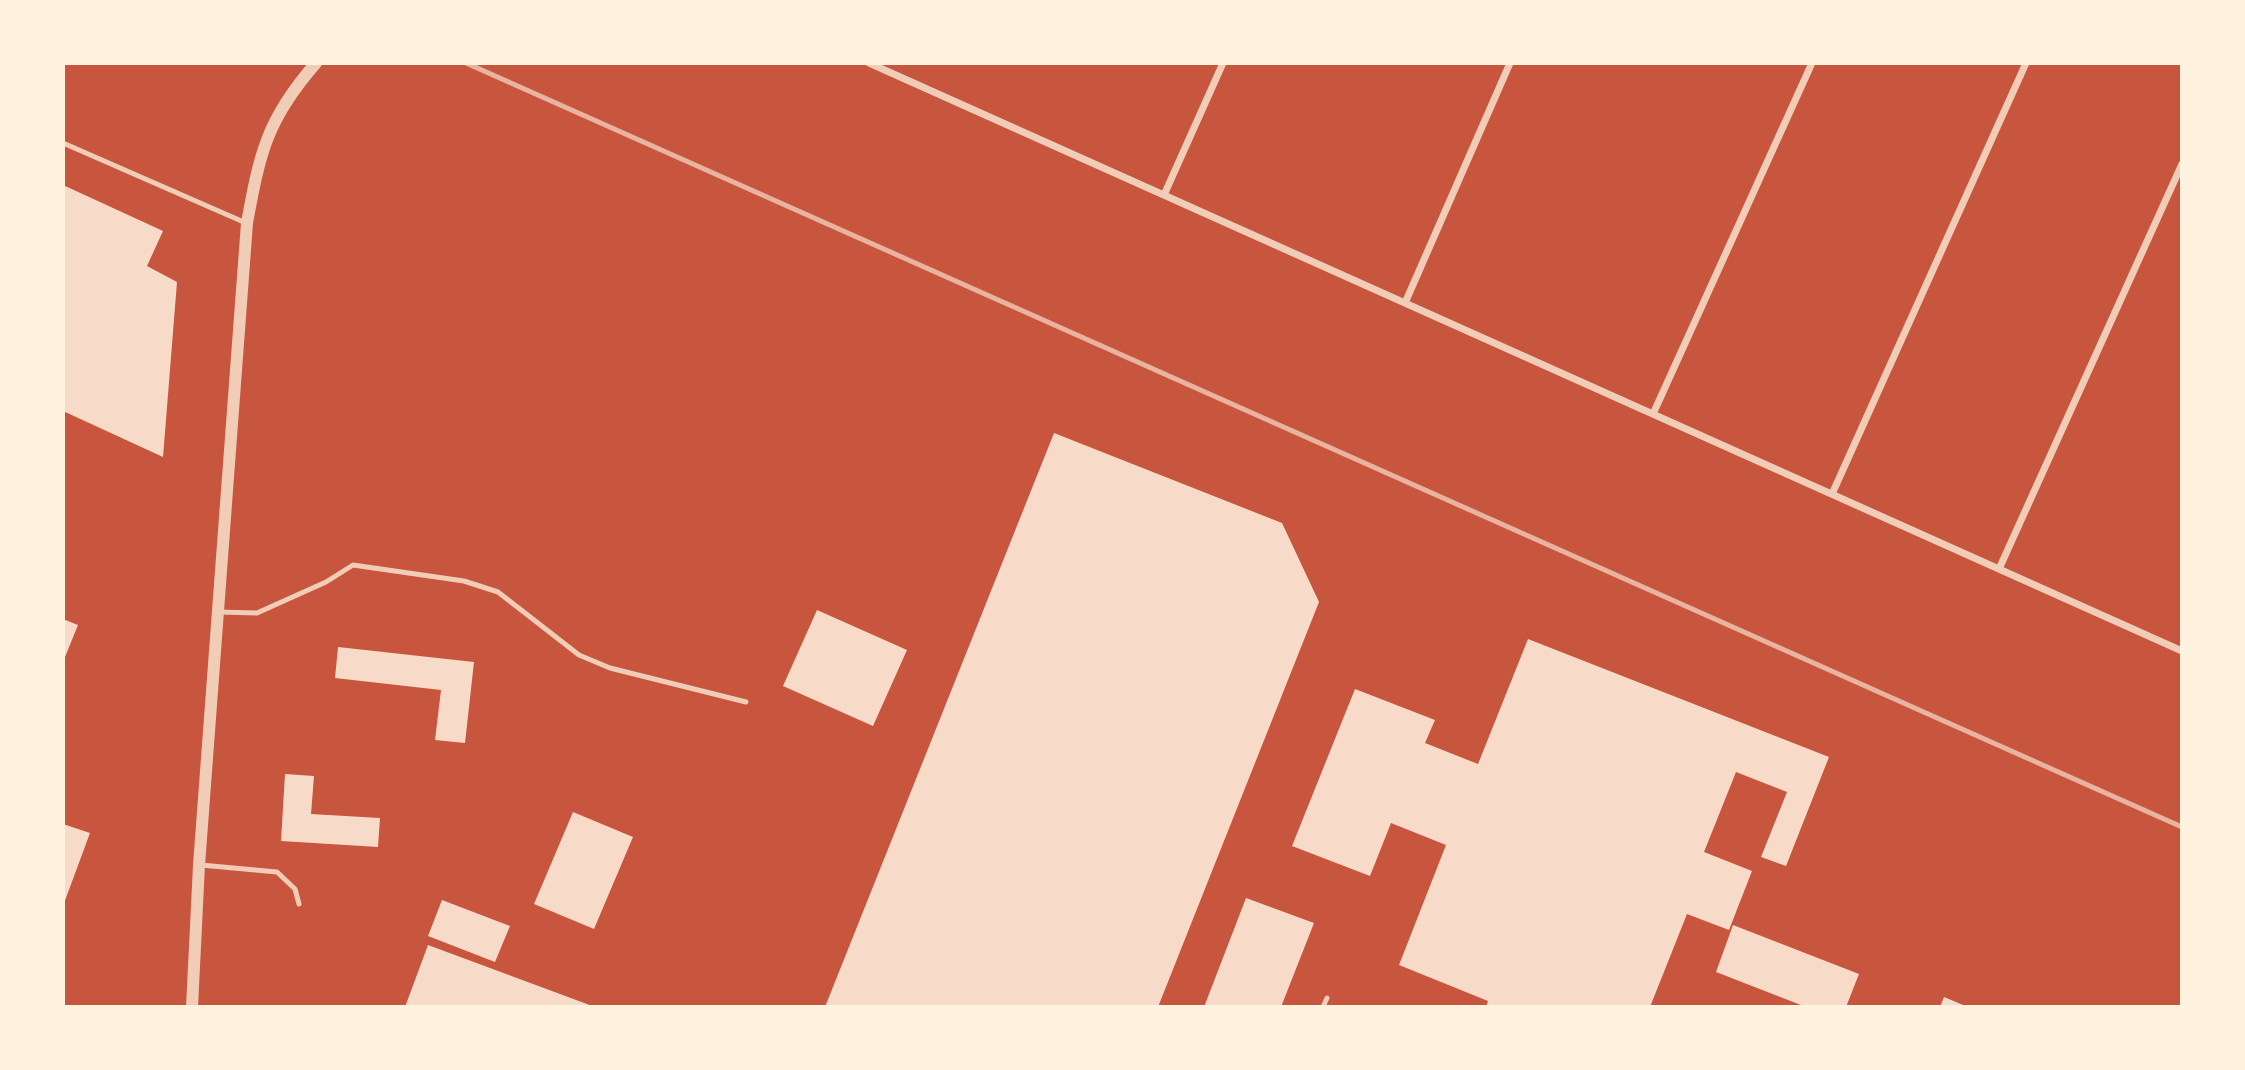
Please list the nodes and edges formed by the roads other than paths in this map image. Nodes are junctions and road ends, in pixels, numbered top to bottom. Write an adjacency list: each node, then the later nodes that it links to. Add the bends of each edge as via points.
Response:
1 (316, 63): 11 (street, via 284,103 267,136)
2 (869, 63): 10 (street)
3 (1223, 63): 10 (street)
4 (1510, 63): 12 (street)
5 (1801, 63): 7 (street)
6 (2026, 63): 14 (street)
7 (1811, 65): 13 (street)
8 (63, 143): 11 (lane)
9 (2182, 164): 15 (street)
10 (1164, 195): 12 (street)
11 (247, 223): 16 (street)
12 (1405, 303): 13 (street)
13 (1653, 414): 14 (street)
14 (1832, 494): 15 (street)
15 (1999, 569): 17 (street)
16 (218, 612): 18 (lane, via 257,613 353,565 464,581 498,592 579,655 610,668); 19 (street)
17 (2182, 650)
18 (746, 702)
19 (199, 865): 20 (lane, via 277,873 295,889); 22 (street)
20 (299, 904)
21 (1327, 998): 23 (lane)
22 (192, 1007)
23 (1323, 1007)

